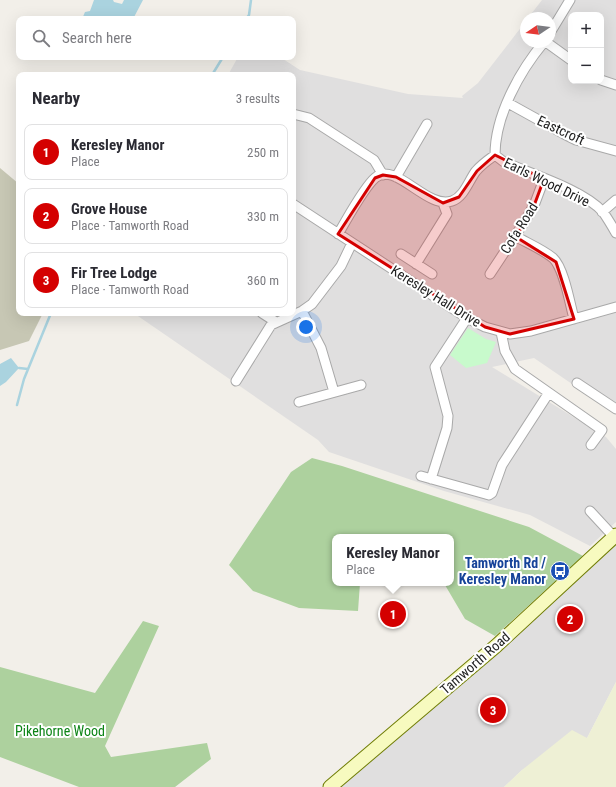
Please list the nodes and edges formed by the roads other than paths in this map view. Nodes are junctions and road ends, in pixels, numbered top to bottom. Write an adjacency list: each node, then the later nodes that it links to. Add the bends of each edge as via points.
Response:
1 (570, 0): 2 (street)
2 (556, 24)
3 (540, 48): 8 (street, Earls Wood Drive, via 530,59)
4 (554, 48): 5 (street)
5 (568, 58)
6 (604, 81): 7 (street)
7 (616, 85)
8 (508, 103): 11 (street, Eastcroft, via 576,140); 12 (street, Earls Wood Drive, via 499,123)
9 (296, 115): 13 (street, via 308,118 374,160)
10 (427, 124): 14 (street)
11 (616, 150)
12 (495, 155): 15 (street, Earls Wood Drive, via 504,162); 17 (street, via 477,171 458,197)
13 (383, 175): 14 (street); 20 (street, via 375,178)
14 (396, 177): 17 (street)
15 (544, 179): 19 (street, Earls Wood Drive, via 573,191 592,202); 22 (street, Cofa Road, via 536,203)
16 (616, 200): 19 (street)
17 (443, 203): 25 (street, via 447,214)
18 (296, 206): 20 (street, Keresley Hall Drive)
19 (602, 212): 21 (street, Earls Wood Drive)
20 (338, 234): 23 (street, Keresley Hall Drive)
21 (616, 234)
22 (515, 236): 27 (street, Cofa Road); 34 (street, via 556,262)
23 (352, 243): 29 (street, via 341,266 321,294); 33 (street, Keresley Hall Drive)
24 (401, 254): 25 (street)
25 (416, 264): 26 (street)
26 (432, 274)
27 (490, 274)
28 (616, 307): 34 (street, Keresley Hall Drive)
29 (302, 311): 30 (street); 40 (street, via 321,348)
30 (296, 314)
31 (267, 316): 35 (street)
32 (290, 316): 35 (street)
33 (467, 318): 36 (street, Keresley Hall Drive); 46 (street, via 435,367 448,416 447,428)
34 (574, 319): 36 (street, Keresley Hall Drive, via 531,331 510,334)
35 (276, 322): 37 (street, via 266,331)
36 (501, 332): 41 (street, via 505,351 515,369)
37 (236, 381)
38 (577, 383): 43 (street)
39 (361, 385): 40 (street)
40 (334, 392): 42 (street)
41 (548, 394): 44 (street, via 602,430); 46 (street, via 502,465 492,493 484,495)
42 (299, 402)
43 (616, 409)
44 (591, 445)
45 (421, 476): 46 (street)
46 (431, 479)
47 (590, 511): 48 (street)
48 (615, 536): 49 (main road, Tamworth Road, via 496,646)
49 (330, 787)

